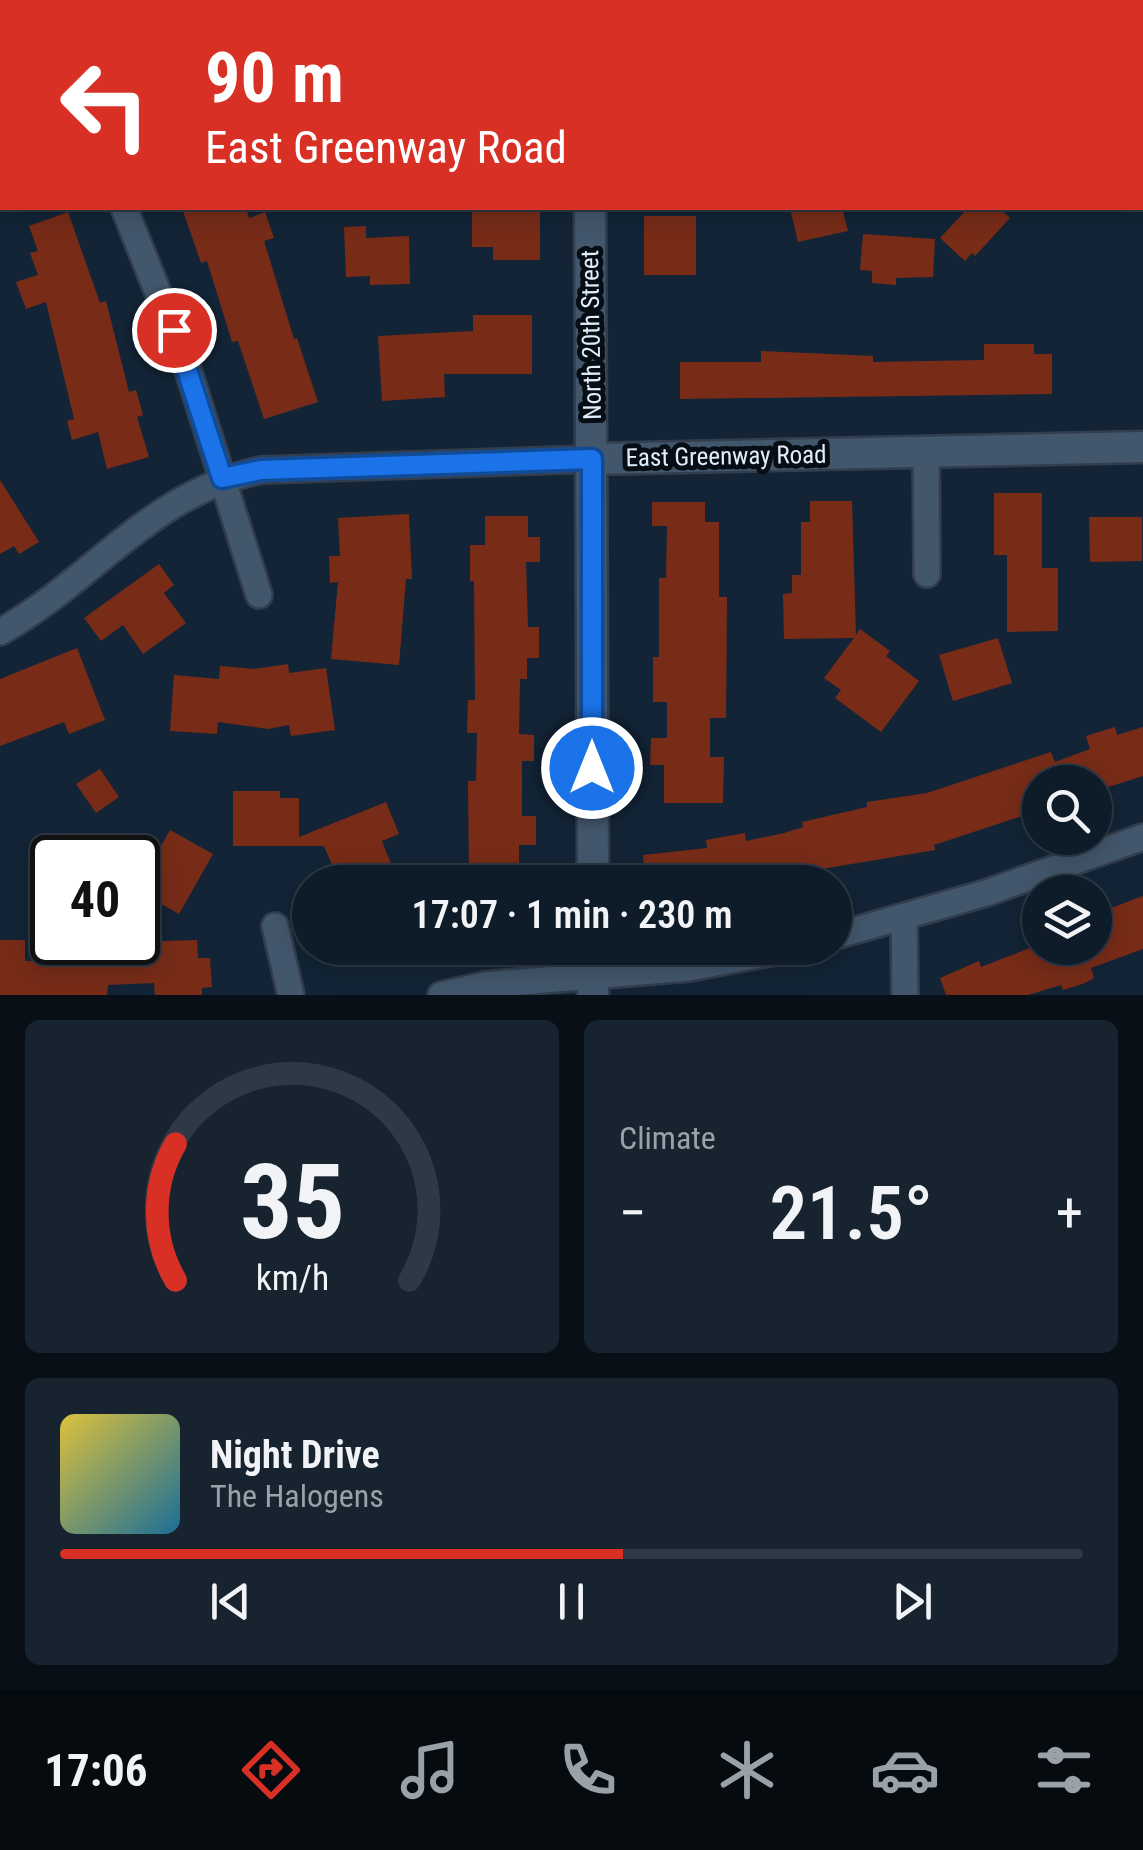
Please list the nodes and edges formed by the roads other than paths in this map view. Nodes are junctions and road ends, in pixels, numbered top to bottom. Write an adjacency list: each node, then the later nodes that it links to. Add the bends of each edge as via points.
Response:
1 (125, 210): 6 (street, via 184,357)
2 (590, 210): 5 (street, North 20th Street)
3 (1143, 447): 4 (street, East Greenway Road)
4 (926, 452): 5 (street, East Greenway Road); 7 (street)
5 (592, 459): 6 (street, East Greenway Road, via 261,470); 11 (street, North 20th Street)
6 (222, 478): 8 (street); 9 (street, East Greenway Road, via 148,520)
7 (928, 574)
8 (259, 594)
9 (0, 632)
10 (1143, 837): 12 (street)
11 (592, 865)
12 (904, 916): 14 (street); 19 (street)
13 (274, 926): 17 (street)
14 (852, 931)
15 (705, 965): 16 (street)
16 (592, 972): 18 (street)
17 (291, 995)
18 (441, 995)
19 (905, 995)

